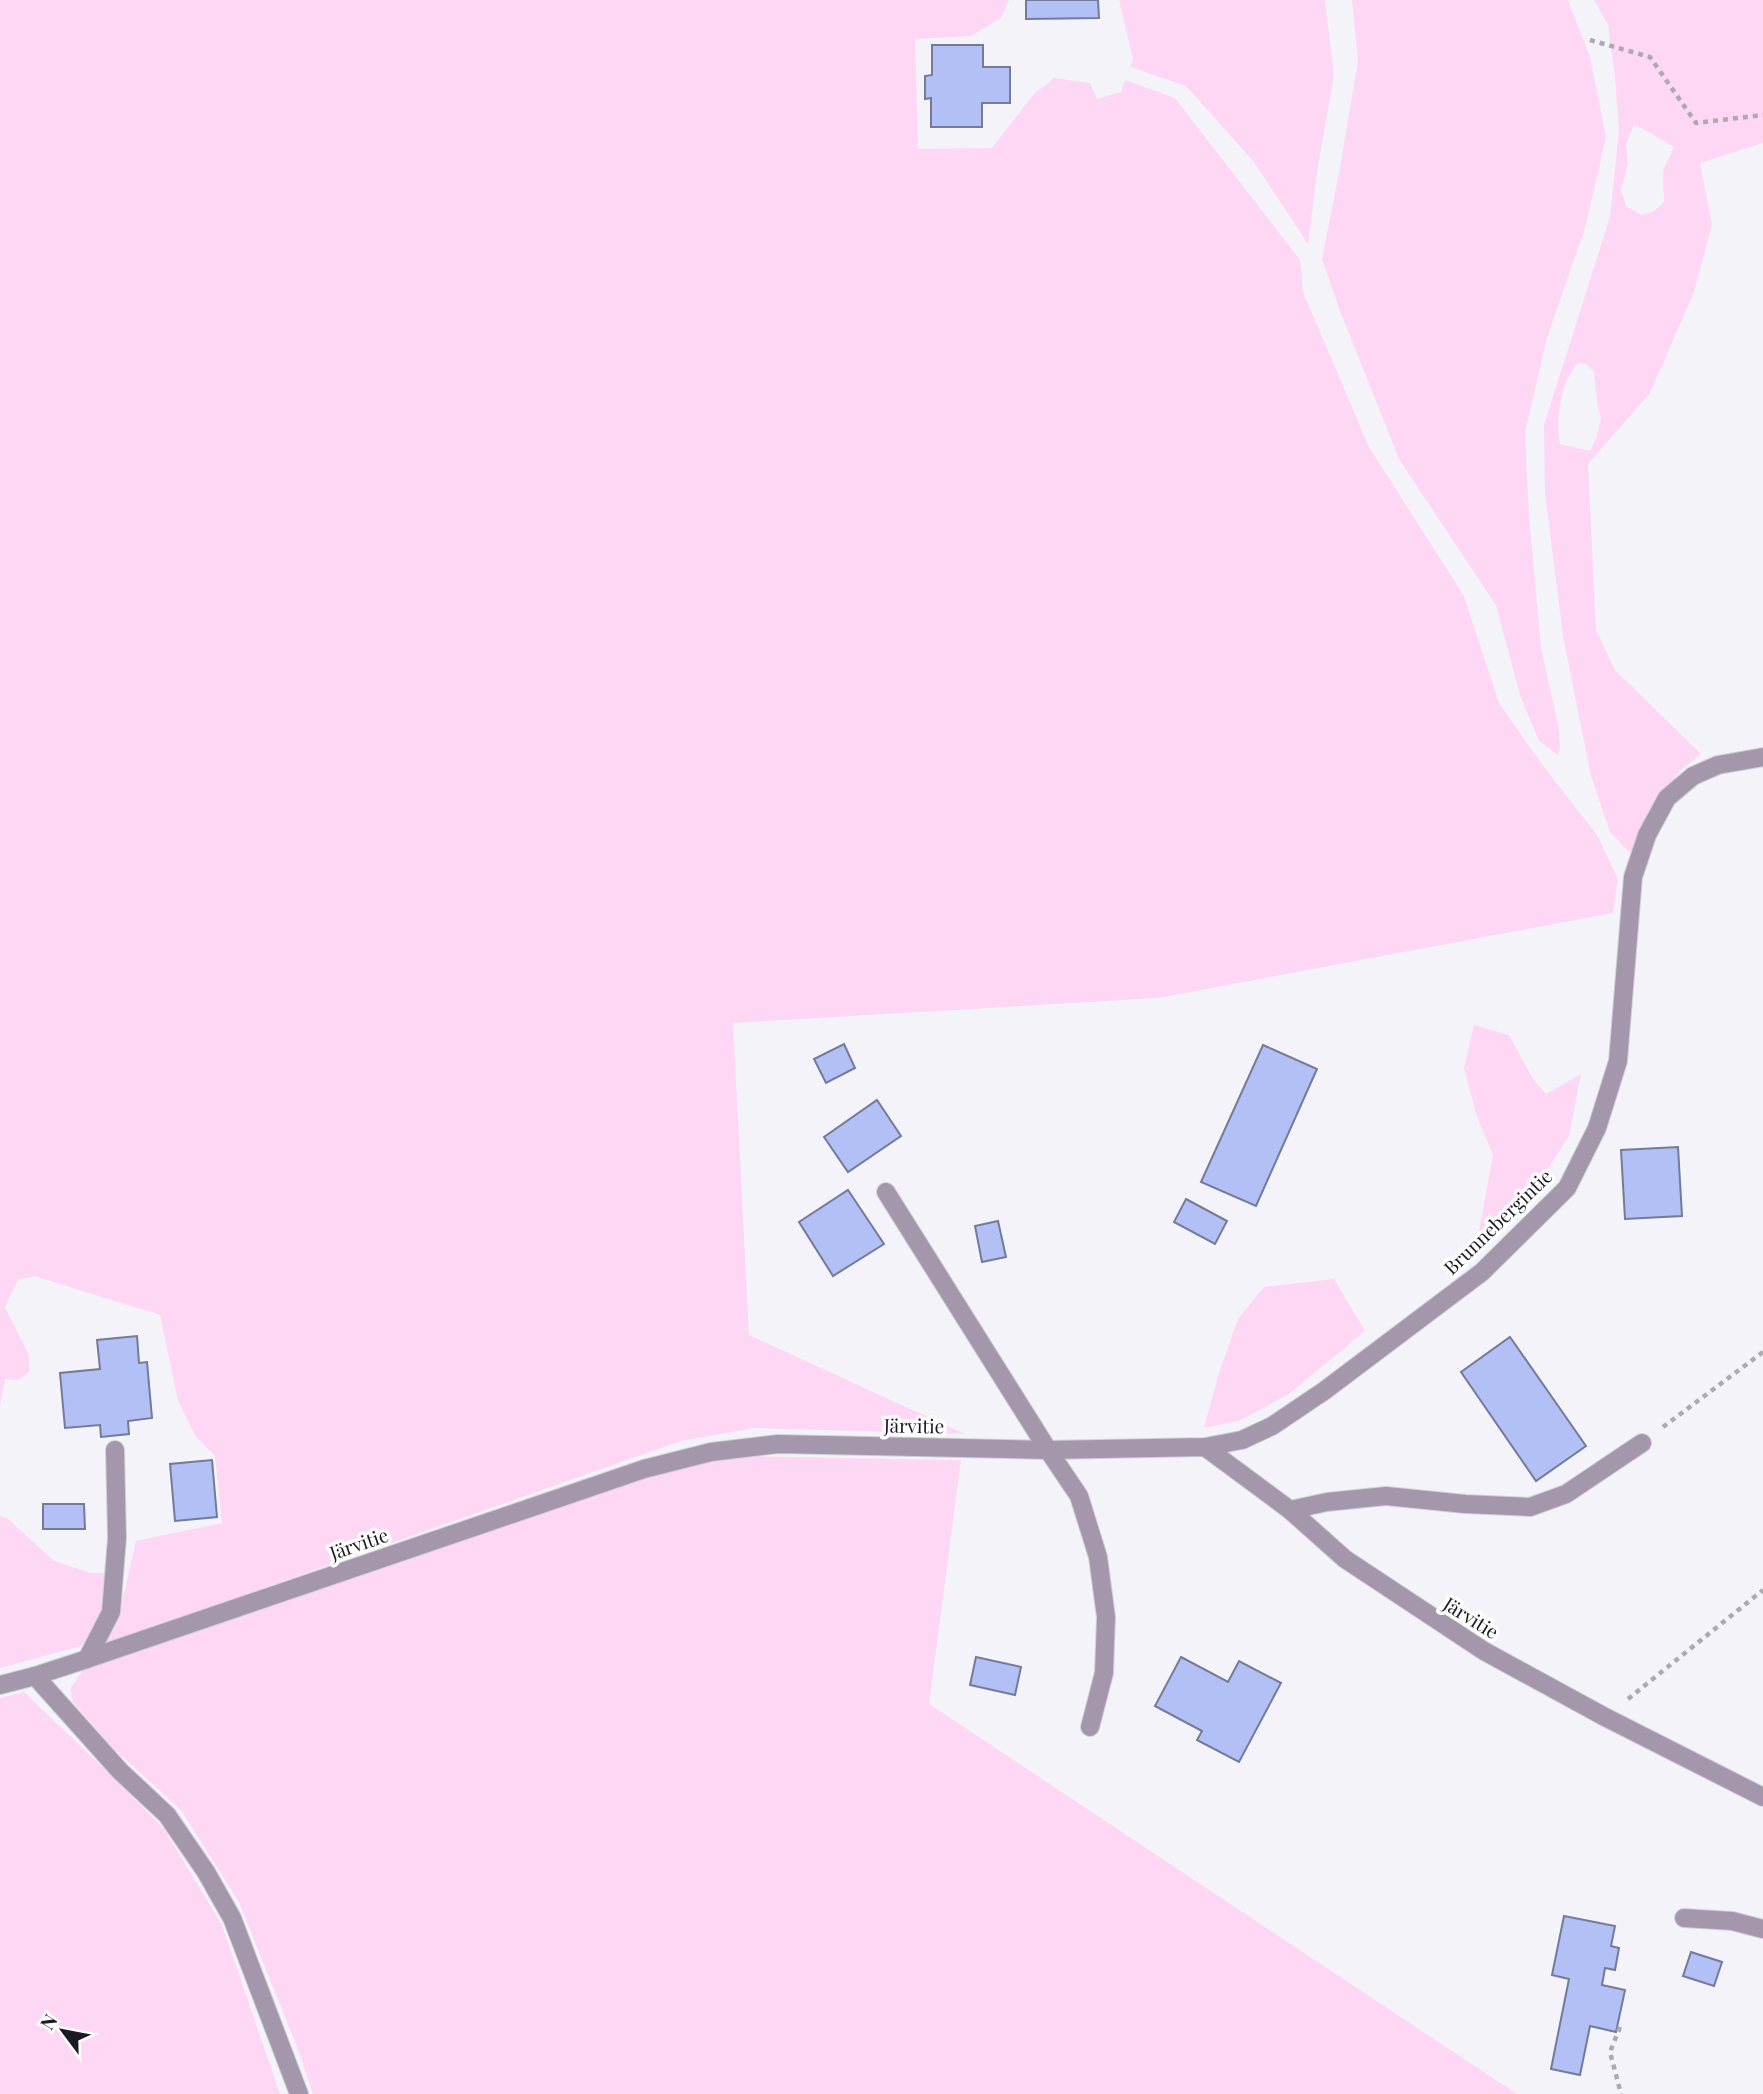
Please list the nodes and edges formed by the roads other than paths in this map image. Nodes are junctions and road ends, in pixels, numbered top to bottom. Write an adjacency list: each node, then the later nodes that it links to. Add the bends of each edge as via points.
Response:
1 (1763, 757): 4 (street, Brunnebergintie, via 1718,765 1693,776 1667,798 1647,835 1633,877 1618,1061 1597,1128 1567,1188 1482,1272 1324,1391 1262,1431)
2 (886, 1192): 6 (street)
3 (1642, 1443): 7 (street, via 1566,1494 1530,1507 1387,1496)
4 (1205, 1447): 6 (street, Järvitie); 7 (street, Järvitie)
5 (115, 1450): 8 (street, via 117,1538 111,1612)
6 (1048, 1450): 8 (street, Järvitie, via 778,1444 710,1452 644,1469); 11 (street, via 1079,1496 1098,1556 1106,1617 1104,1673)
7 (1290, 1510): 12 (street, Järvitie, via 1345,1559 1484,1651)
8 (87, 1659): 9 (street, Järvitie)
9 (35, 1676): 10 (street, Järvitie); 15 (street, via 120,1771 167,1815 206,1872 232,1918)
10 (0, 1685)
11 (1090, 1727)
12 (1763, 1797)
13 (1684, 1918): 14 (street, via 1732,1921)
14 (1763, 1929)
15 (299, 2094)

